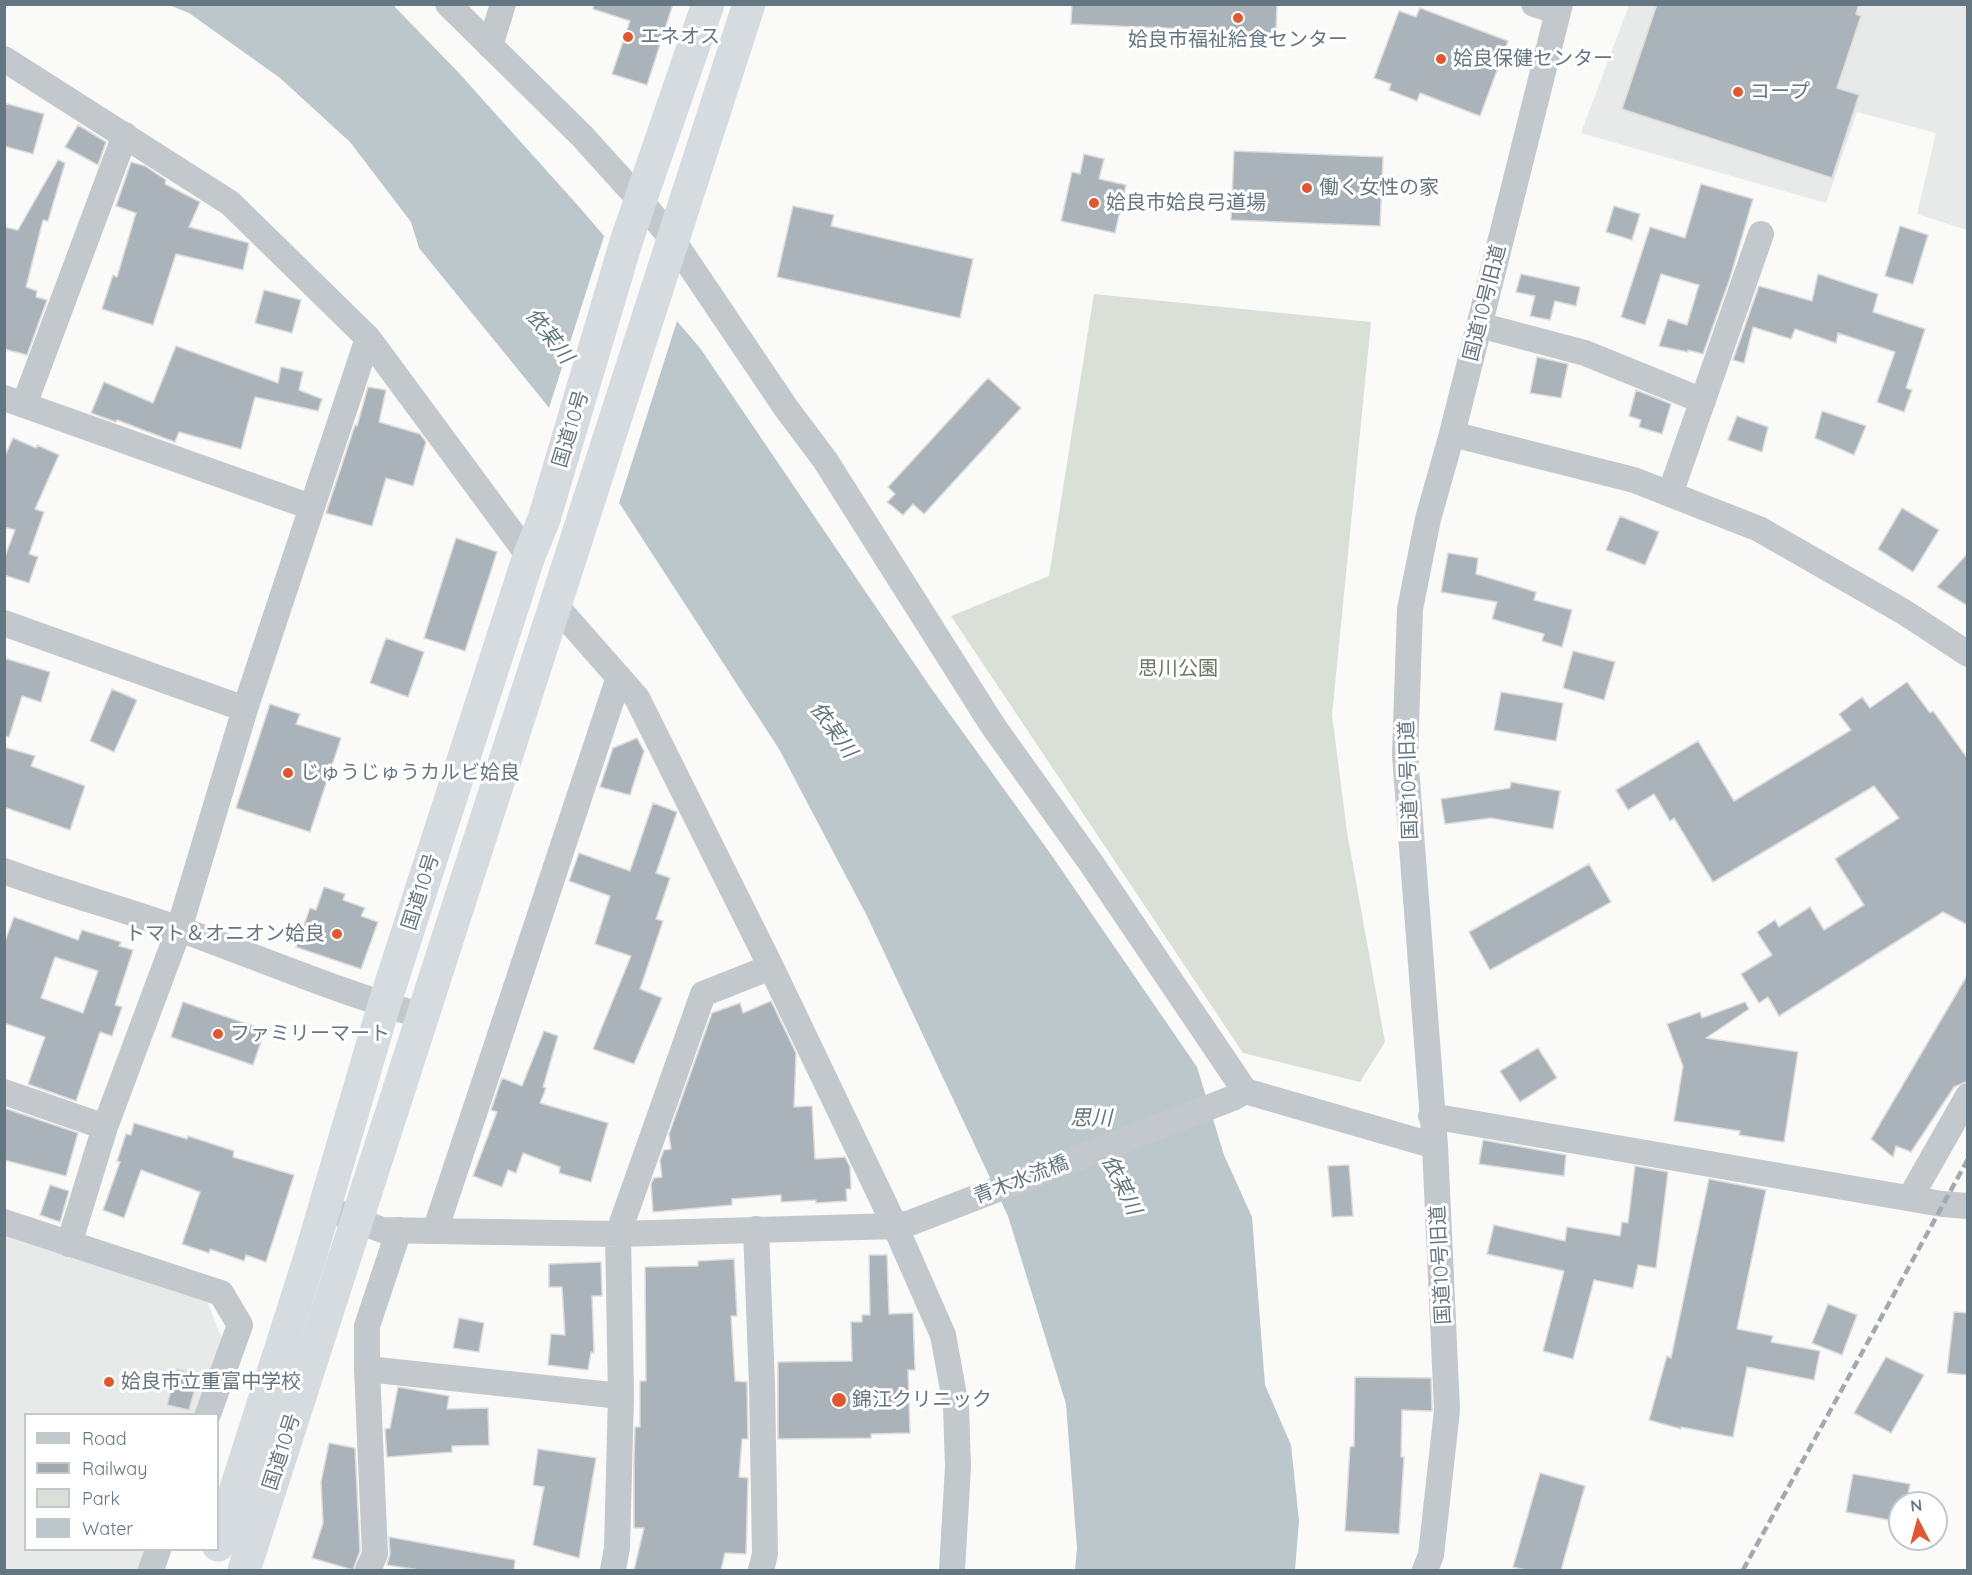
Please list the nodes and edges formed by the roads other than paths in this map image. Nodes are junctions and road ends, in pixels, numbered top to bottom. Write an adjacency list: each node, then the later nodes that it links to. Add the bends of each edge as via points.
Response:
1 (448, 4): 6 (street)
2 (503, 4): 6 (street)
3 (708, 4): 9 (highway)
4 (749, 4): 11 (highway)
5 (1550, 7): 12 (street, 国道10号旧道)
6 (490, 46): 9 (street, via 582,136)
7 (4, 59): 8 (street)
8 (125, 135): 13 (street, via 230,203); 14 (street)
9 (640, 200): 11 (street); 19 (highway, 国道10号, via 544,519)
10 (1761, 234): 15 (street)
11 (672, 239): 20 (highway, 国道10号); 31 (street, via 825,460 993,726 1097,873)
12 (1479, 325): 15 (street, via 1585,353); 16 (street, 国道10号旧道)
13 (368, 338): 18 (street); 19 (street)
14 (14, 401): 18 (street)
15 (1703, 401): 17 (street)
16 (1452, 434): 17 (street, via 1634,480); 33 (street, 国道10号旧道, via 1428,519 1410,609 1405,755)
17 (1670, 494): 22 (street, via 1759,529 1904,612)
18 (311, 507): 24 (street)
19 (529, 556): 28 (highway, 国道10号)
20 (556, 606): 23 (street); 29 (highway, 国道10号)
21 (4, 623): 24 (street)
22 (1968, 654)
23 (619, 677): 27 (street, via 637,698); 44 (street)
24 (245, 709): 26 (street)
25 (4, 871): 26 (street)
26 (179, 929): 28 (street); 34 (street)
27 (771, 968): 41 (street); 45 (street, via 703,994)
28 (384, 1005): 29 (street); 38 (highway, 国道10号)
29 (423, 1016): 39 (highway, 国道10号)
30 (4, 1092): 34 (street)
31 (1239, 1095): 35 (street); 41 (street, 青木水流橋)
32 (1968, 1096): 36 (street)
33 (1431, 1116): 35 (street, 国道10号旧道); 36 (street)
34 (105, 1127): 46 (street)
35 (1435, 1146): 60 (street, 国道10号旧道, via 1447,1410 1431,1555)
36 (1910, 1198): 37 (street)
37 (1968, 1206)
38 (326, 1208): 39 (street, 青木水流橋); 50 (highway, 国道10号)
39 (357, 1220): 43 (street, 青木水流橋, via 382,1230); 55 (highway, 国道10号)
40 (4, 1222): 46 (street)
41 (903, 1225): 42 (street, 青木水流橋); 59 (street, via 943,1335 956,1406 958,1467)
42 (756, 1229): 45 (street, 青木水流橋); 58 (street, via 765,1543)
43 (399, 1230): 44 (street, 青木水流橋); 47 (street, via 367,1326)
44 (435, 1232): 45 (street, 青木水流橋)
45 (618, 1234): 48 (street)
46 (69, 1244): 49 (street, via 221,1293 240,1325)
47 (367, 1370): 48 (street); 56 (street, via 375,1554)
48 (621, 1396): 57 (street)
49 (208, 1413)
50 (219, 1542)
51 (158, 1551): 53 (street)
52 (216, 1551): 54 (highway)
53 (151, 1570)
54 (209, 1570)
55 (244, 1570)
56 (368, 1570)
57 (613, 1570)
58 (761, 1570)
59 (952, 1570)
60 (1425, 1570)

